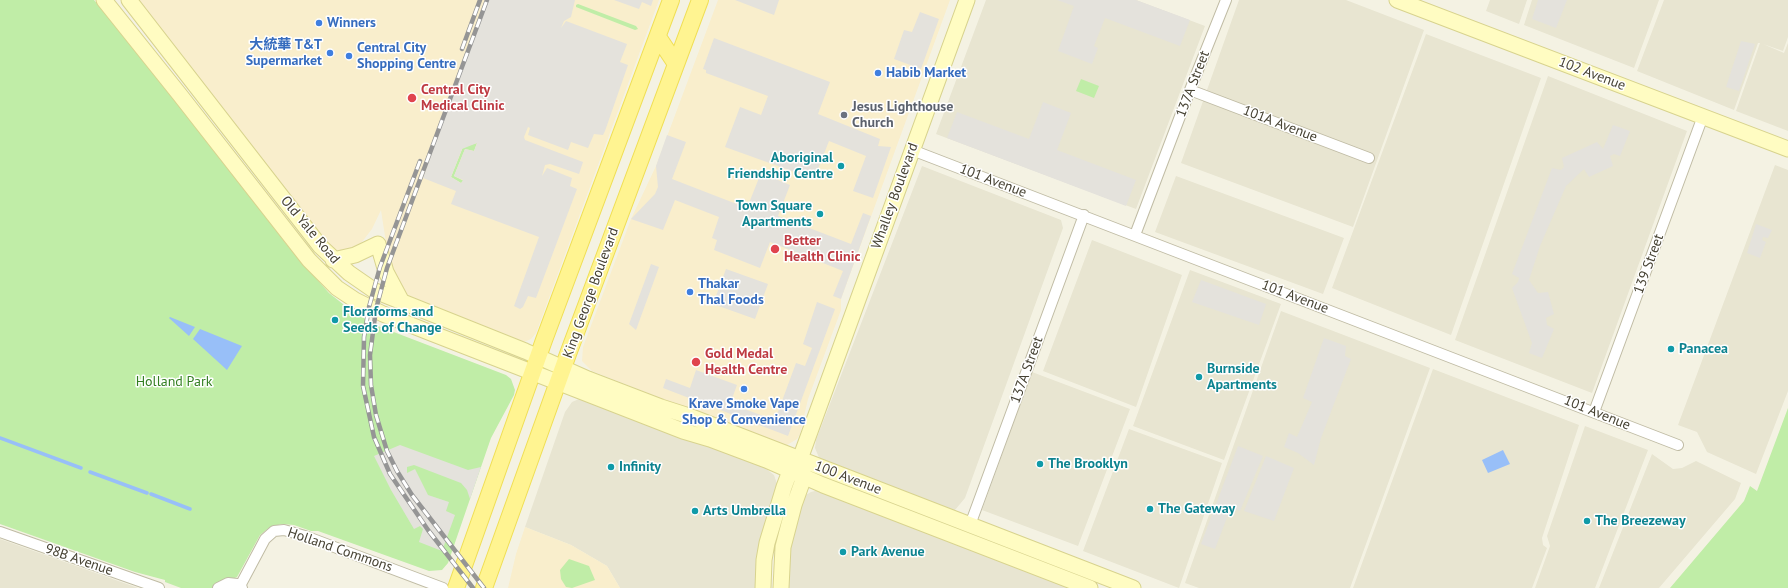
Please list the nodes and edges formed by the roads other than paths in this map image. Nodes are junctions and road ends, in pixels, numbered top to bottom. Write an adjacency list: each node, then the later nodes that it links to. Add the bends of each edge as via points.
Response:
1 (104, 0): 11 (main road, Old Yale Road)
2 (128, 0): 9 (main road, Old Yale Road)
3 (671, 0): 10 (main road, King George Boulevard)
4 (700, 0): 8 (main road, King George Boulevard)
5 (967, 0): 16 (main road, Whalley Boulevard)
6 (1226, 0): 13 (street, 137A Street)
7 (1397, 0): 14 (main road, 102 Avenue)
8 (691, 25): 10 (main road); 12 (main road, King George Boulevard)
9 (153, 30): 11 (main road); 20 (main road, Old Yale Road)
10 (658, 37): 12 (main road); 22 (main road, King George Boulevard)
11 (136, 39): 23 (main road, Old Yale Road, via 302,252 337,288 383,314)
12 (676, 64): 24 (main road, King George Boulevard)
13 (1190, 90): 17 (street, 101A Avenue); 19 (street, 137A Street)
14 (1703, 116): 15 (main road, 102 Avenue); 25 (street, 139 Street)
15 (1788, 149)
16 (912, 150): 18 (street, 101 Avenue); 27 (main road, Whalley Boulevard)
17 (1369, 158)
18 (1084, 216): 19 (street, 101 Avenue); 30 (street, 137A Street)
19 (1135, 235): 25 (street, 101 Avenue)
20 (333, 260): 21 (main road, Old Yale Road, via 362,283); 21 (main road, via 355,255 378,244 386,272)
21 (402, 302): 22 (main road, Old Yale Road)
22 (538, 357): 23 (main road, King George Boulevard); 24 (main road, Old Yale Road)
23 (532, 372): 24 (main road, 100 Avenue); 36 (main road, King George Boulevard)
24 (560, 375): 27 (main road, 100 Avenue); 28 (main road, 100 Avenue, via 683,431); 37 (main road, King George Boulevard)
25 (1594, 412): 26 (street, 101 Avenue)
26 (1678, 445)
27 (800, 459): 28 (main road, Whalley Boulevard); 29 (main road); 30 (main road, 100 Avenue)
28 (790, 471): 29 (main road, 100 Avenue); 38 (main road, Whalley Boulevard, via 767,543)
29 (804, 477): 39 (main road, via 783,547); 40 (main road, 100 Avenue)
30 (970, 525): 41 (main road, 100 Avenue)
31 (0, 532): 33 (street, 98B Avenue)
32 (241, 587): 34 (street, via 228,583); 35 (street, Holland Commons, via 265,539 274,532 284,530)
33 (159, 588)
34 (218, 588)
35 (444, 588)
36 (456, 588)
37 (484, 588)
38 (763, 588)
39 (781, 588)
40 (1090, 588)
41 (1133, 588)

